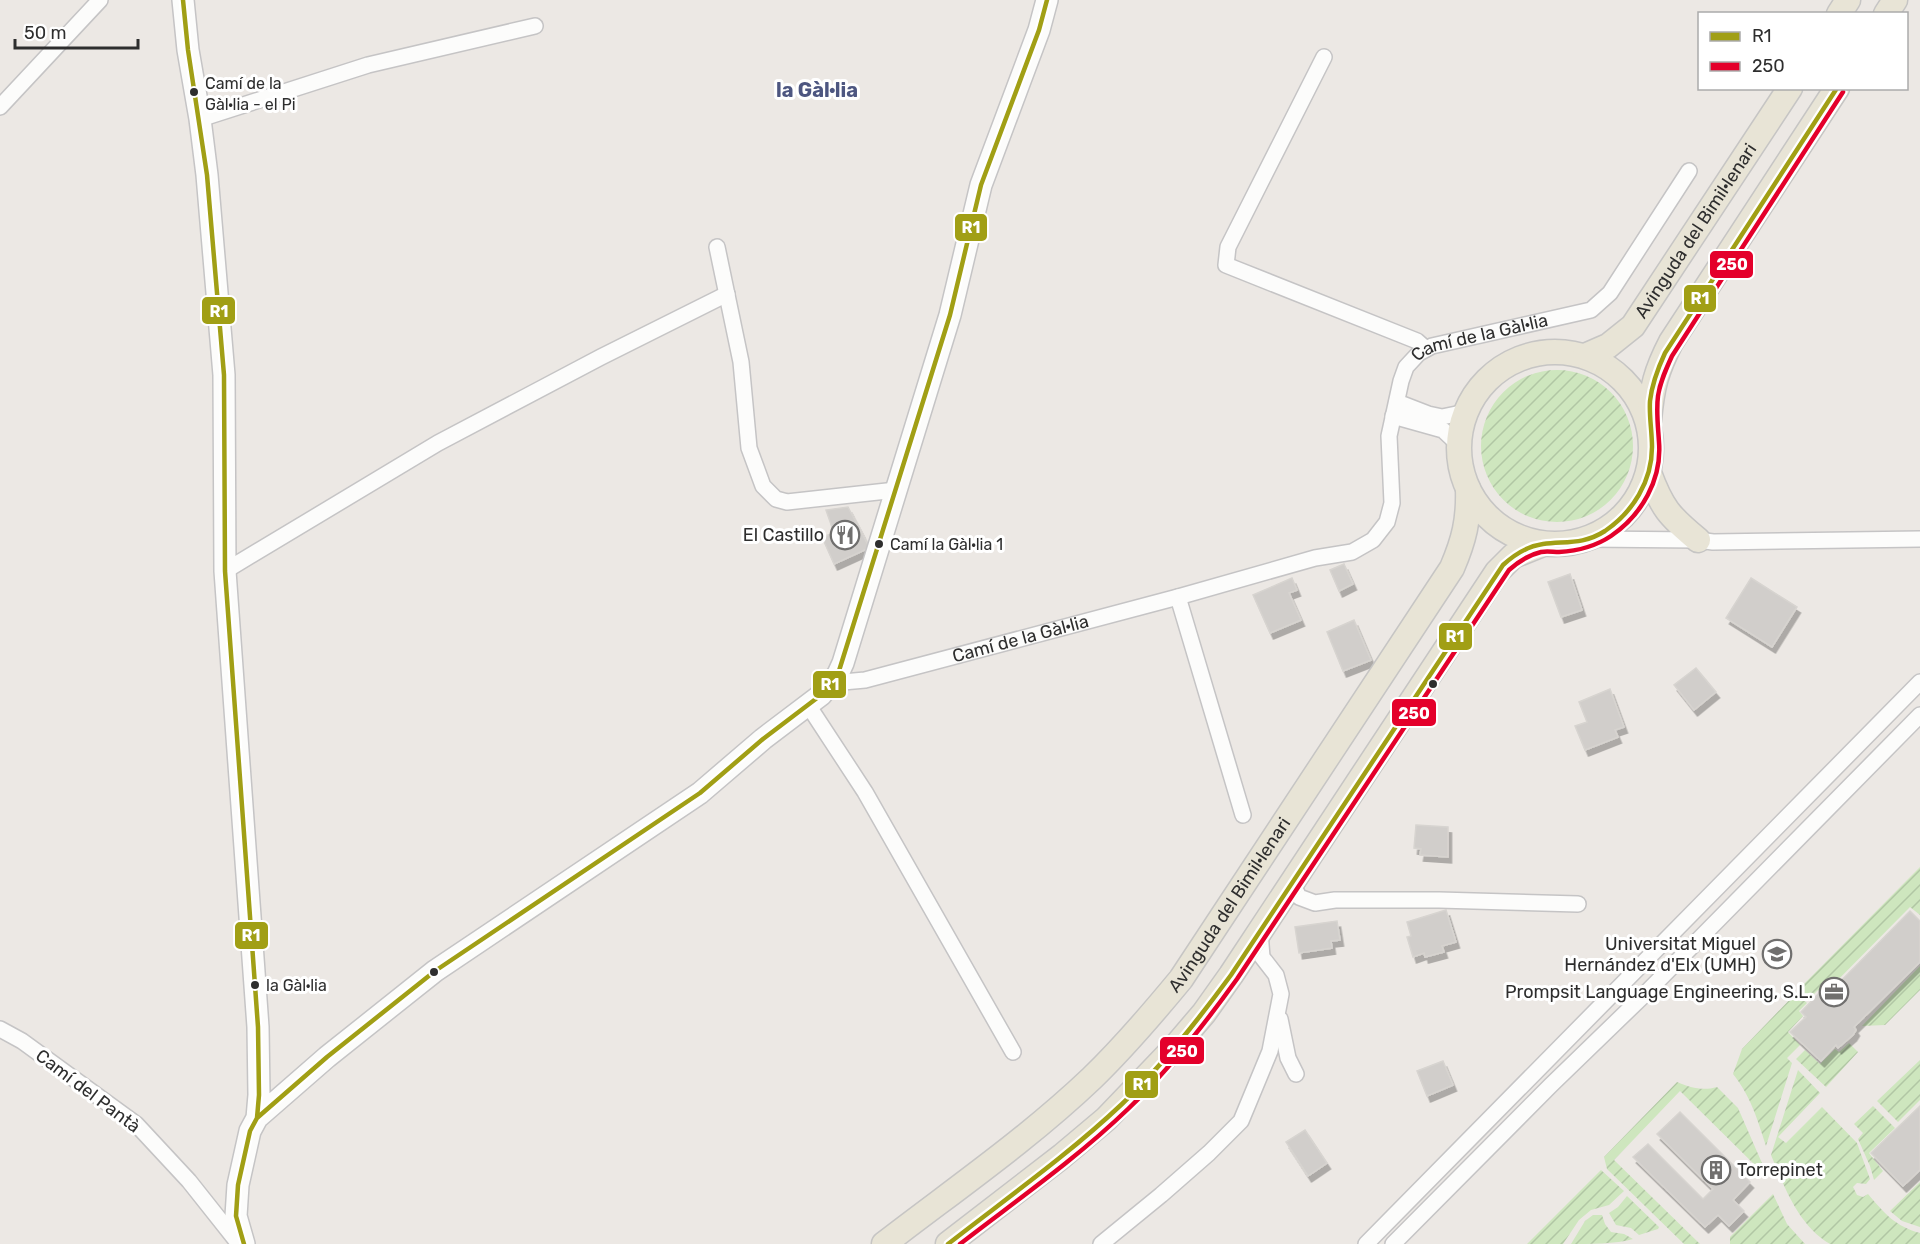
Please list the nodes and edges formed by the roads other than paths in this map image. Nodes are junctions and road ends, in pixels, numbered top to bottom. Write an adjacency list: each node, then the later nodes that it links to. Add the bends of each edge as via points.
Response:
1 (100, 0): 8 (street)
2 (183, 0): 9 (street)
3 (1047, 0): 21 (street, via 981,185 950,315)
4 (535, 26): 9 (street, via 368,65)
5 (1324, 57): 13 (street, via 1228,247 1226,265 1417,341)
6 (1789, 90): 14 (main road, Avinguda del Bimil·lenari, via 1633,326 1608,346)
7 (1836, 90): 17 (main road, via 1671,342 1654,379)
8 (0, 107)
9 (200, 120): 26 (street, via 224,375)
10 (1689, 171): 13 (street, Camí de la Gàl·lia, via 1610,293 1591,310)
11 (717, 246): 12 (street)
12 (727, 294): 21 (street, via 741,362 749,448 763,486 776,499 787,502); 26 (street, via 438,443)
13 (1426, 349): 15 (street, Camí de la Gàl·lia, via 1406,367)
14 (1585, 356): 16 (main road, via 1549,352 1511,363 1482,386); 17 (main road, via 1609,368 1628,384)
15 (1395, 409): 16 (street, via 1442,417); 18 (street, via 1443,430); 27 (street, Camí de la Gàl·lia, via 1389,436 1392,503 1387,522 1372,540 1352,552 1315,558)
16 (1466, 412): 18 (main road)
17 (1649, 423): 19 (main road)
18 (1458, 444): 20 (main road)
19 (1649, 473): 22 (main road, via 1638,499 1624,516); 24 (main road, via 1662,504 1675,522)
20 (1468, 489): 25 (main road, via 1487,517 1505,531); 44 (main road, Avinguda del Bimil·lenari, via 1465,535 1452,568 1181,979 1092,1078 1046,1119)
21 (896, 490): 29 (street, via 843,663)
22 (1587, 539): 24 (street); 25 (main road)
23 (1920, 539): 24 (street)
24 (1698, 540)
25 (1543, 544): 33 (main road, via 1513,556 1497,572)
26 (225, 571): 41 (street, via 258,1027)
27 (1178, 597): 29 (street, Camí de la Gàl·lia, via 865,680); 32 (street)
28 (1920, 682): 47 (street)
29 (832, 683): 30 (street)
30 (808, 705): 39 (street, via 865,792); 41 (street, via 700,794 435,971)
31 (1920, 715): 48 (street)
32 (1243, 815)
33 (1292, 883): 34 (street, via 1299,897 1315,903 1381,900); 35 (main road)
34 (1578, 904)
35 (1260, 932): 36 (street, via 1262,957 1276,975 1281,994); 45 (main road, via 1204,1013 1138,1088 1071,1148)
36 (1279, 1010): 40 (street, via 1288,1058); 46 (street, via 1270,1051 1241,1121 1161,1196)
37 (0, 1022): 38 (street, Camí del Pantà)
38 (6, 1032): 42 (street, Camí del Pantà, via 136,1124 189,1181)
39 (1012, 1052)
40 (1296, 1074)
41 (257, 1118): 43 (street, via 250,1131 238,1185 236,1216)
42 (239, 1244)
43 (244, 1244)
44 (884, 1244)
45 (948, 1244)
46 (1101, 1244)
47 (1366, 1244)
48 (1394, 1244)

